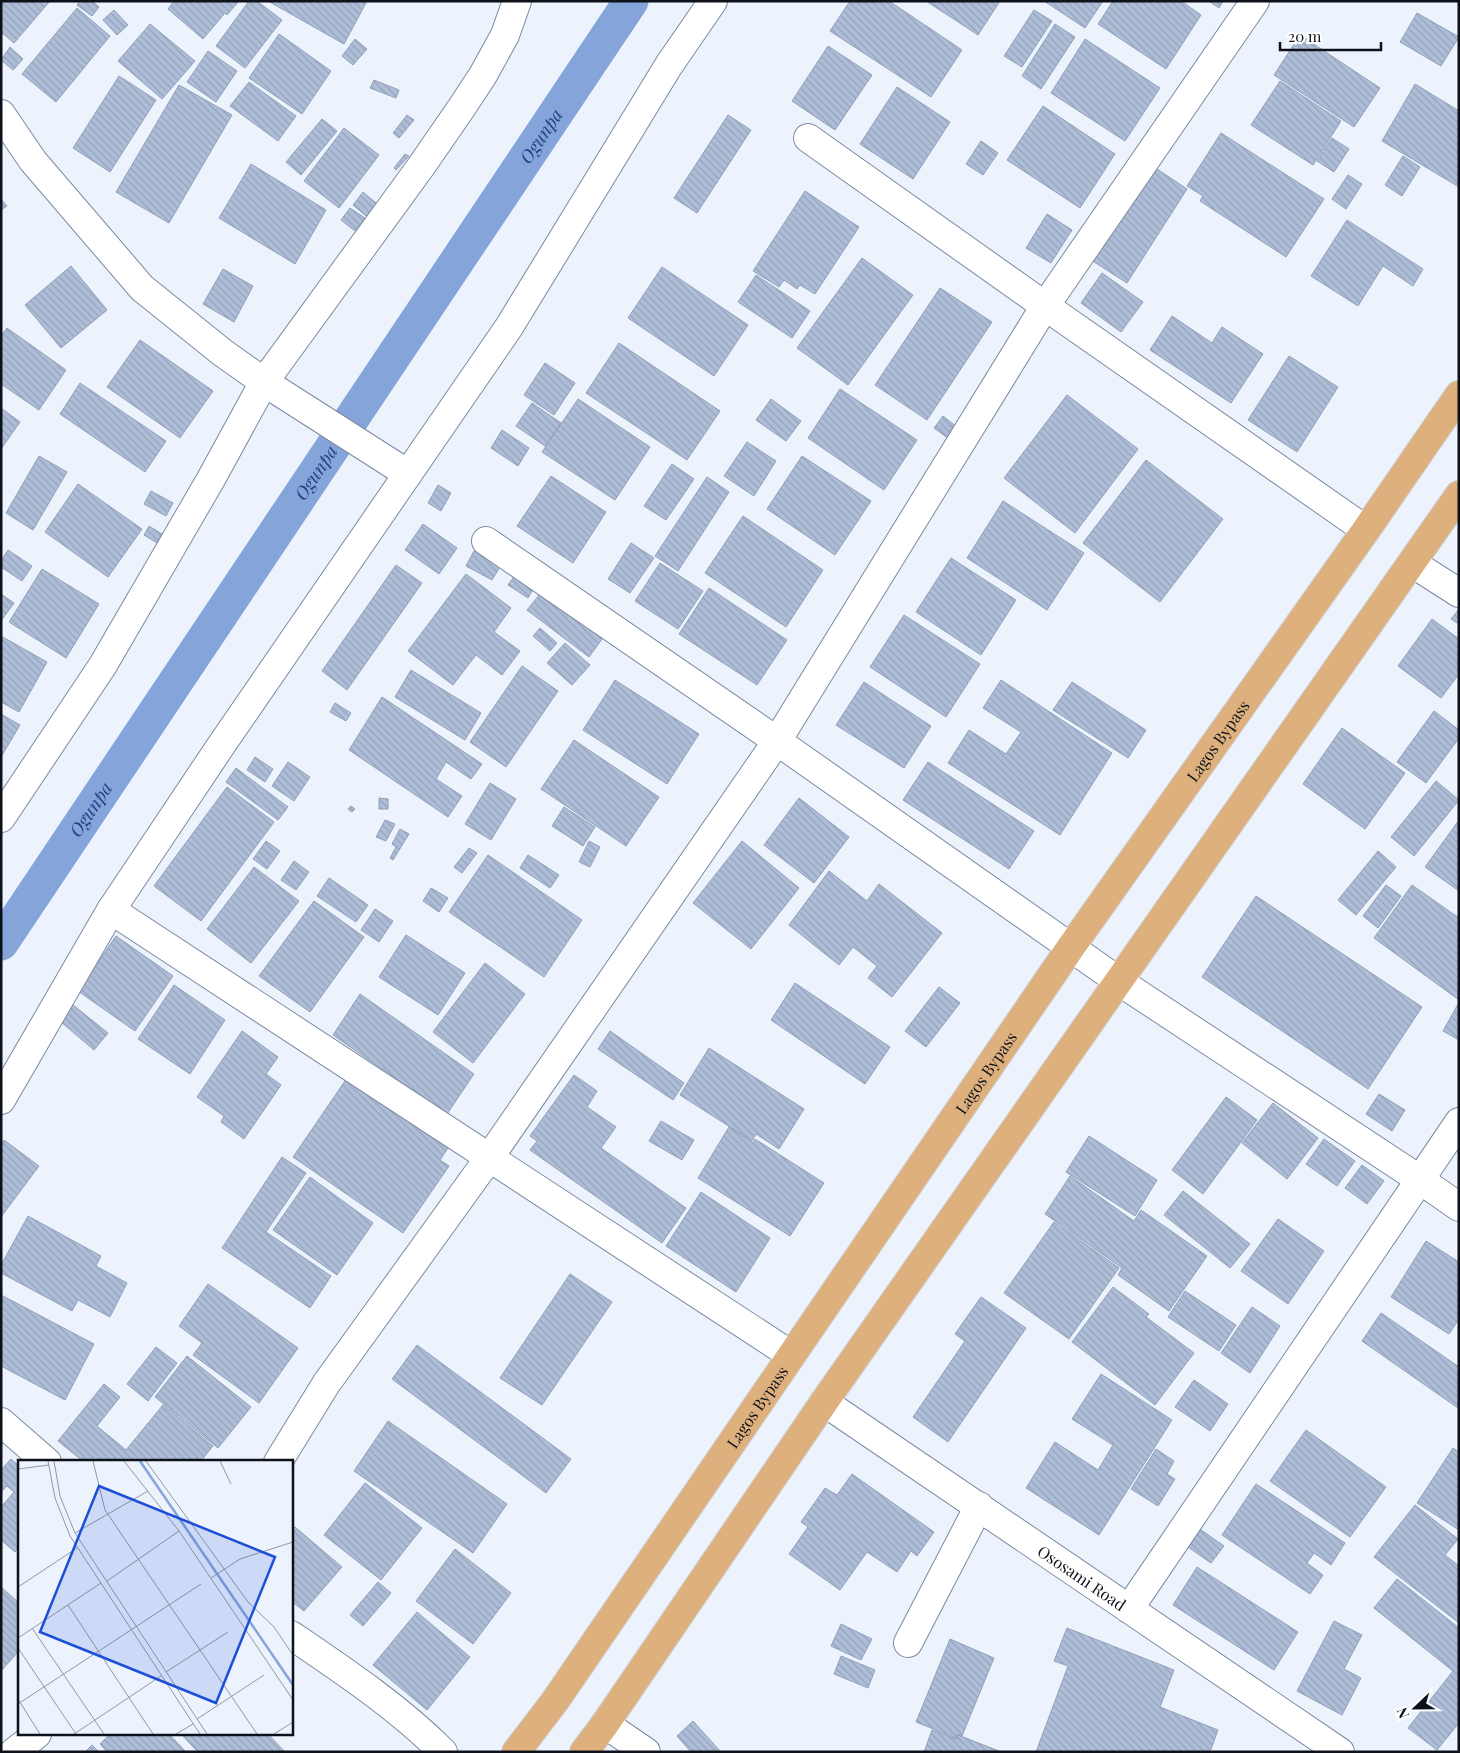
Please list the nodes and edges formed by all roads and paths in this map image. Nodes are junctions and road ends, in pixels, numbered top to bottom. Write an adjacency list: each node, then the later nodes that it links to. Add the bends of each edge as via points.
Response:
1 (517, 1): 7 (street, via 505,34 483,75)
2 (712, 1): 9 (street, via 669,65 509,327)
3 (1255, 1): 6 (street)
4 (1, 114): 7 (street, via 33,161 142,288)
5 (808, 138): 6 (street)
6 (1045, 306): 11 (street); 15 (street)
7 (266, 384): 9 (street); 16 (street, via 103,665)
8 (1459, 395): 11 (main road, Lagos Bypass)
9 (408, 474): 17 (street)
10 (1459, 495): 13 (main road)
11 (1366, 530): 18 (main road, Lagos Bypass)
12 (486, 541): 15 (street)
13 (1412, 563): 14 (street); 19 (main road)
14 (1459, 593)
15 (777, 741): 18 (street); 22 (street)
16 (1, 818)
17 (111, 910): 20 (street); 22 (street)
18 (1071, 947): 19 (street); 25 (main road, Lagos Bypass)
19 (1120, 982): 23 (street); 26 (main road)
20 (1, 1100)
21 (1459, 1122): 23 (street)
22 (489, 1158): 25 (street); 29 (street, via 326,1384)
23 (1420, 1180): 24 (street); 31 (street)
24 (1459, 1207)
25 (791, 1355): 38 (main road, Lagos Bypass, via 566,1685)
26 (824, 1402): 30 (street, Ososami Road); 34 (main road)
27 (1, 1422): 28 (street)
28 (45, 1460)
29 (279, 1460)
30 (979, 1506): 31 (street, Ososami Road); 33 (street)
31 (1129, 1608): 41 (street, Ososami Road)
32 (292, 1636): 37 (street, via 357,1679)
33 (908, 1643)
34 (605, 1724): 39 (main road); 40 (street)
35 (34, 1736): 36 (street)
36 (14, 1752)
37 (443, 1752)
38 (516, 1752)
39 (584, 1752)
40 (646, 1752)
41 (1340, 1752)

